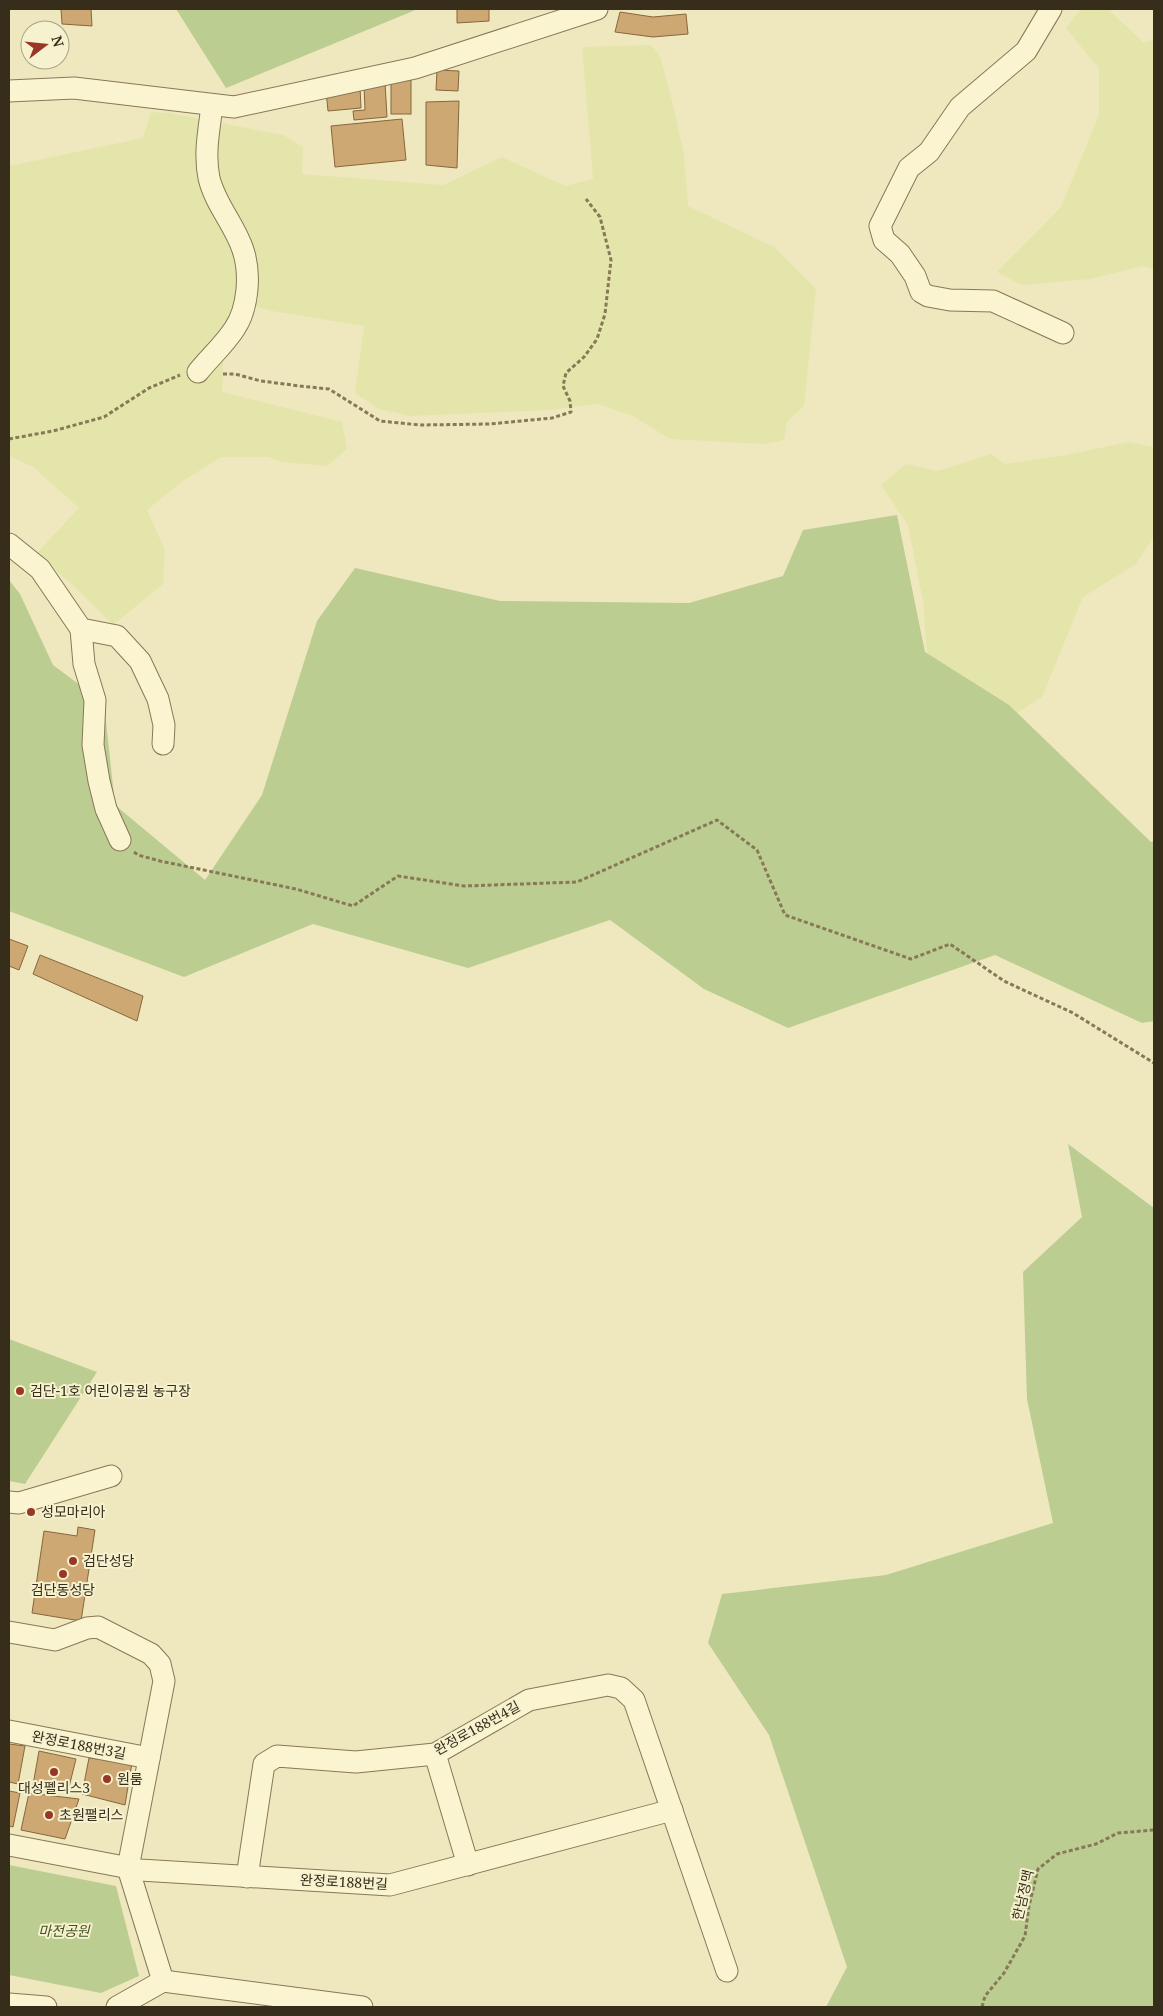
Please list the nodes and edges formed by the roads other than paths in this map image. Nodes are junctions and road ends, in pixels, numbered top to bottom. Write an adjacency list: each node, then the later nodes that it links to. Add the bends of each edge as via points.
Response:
1 (598, 9): 4 (street, via 415,68 234,107)
2 (1051, 9): 5 (street, via 1026,51 960,107 929,152 909,168 880,226 884,240 900,254 921,292 950,300 993,301)
3 (9, 91): 4 (street, via 74,88)
4 (212, 106): 6 (street, via 206,147 210,179 243,250 247,278 243,310 235,328)
5 (1063, 333)
6 (198, 372)
7 (9, 544): 8 (street, via 40,569)
8 (81, 629): 9 (street, via 117,636 140,661 158,700 164,725); 10 (street, via 84,664 96,700 93,745 99,781 106,809)
9 (163, 744)
10 (120, 840)
11 (110, 1476): 12 (street, via 19,1503)
12 (9, 1502)
13 (9, 1632): 16 (street, via 55,1640 98,1627 151,1654 160,1664 164,1681)
14 (9, 1731): 16 (street, 완정로188번3길)
15 (435, 1754): 17 (street, 완정로188번4길, via 529,1700 608,1685 621,1688 634,1700); 19 (street); 21 (street, 완정로188번4길, via 356,1762 278,1756 264,1764)
16 (149, 1758): 20 (street)
17 (672, 1810): 19 (street, 완정로188번길); 22 (street, 완정로188번4길)
18 (9, 1845): 20 (street, 완정로188번길)
19 (468, 1865): 21 (street, 완정로188번길, via 390,1885)
20 (128, 1868): 21 (street, 완정로188번길); 23 (street)
21 (247, 1876)
22 (728, 1970)
23 (163, 1981): 26 (street); 27 (street)
24 (9, 2004): 25 (street)
25 (46, 2007)
26 (117, 2007)
27 (362, 2007)

